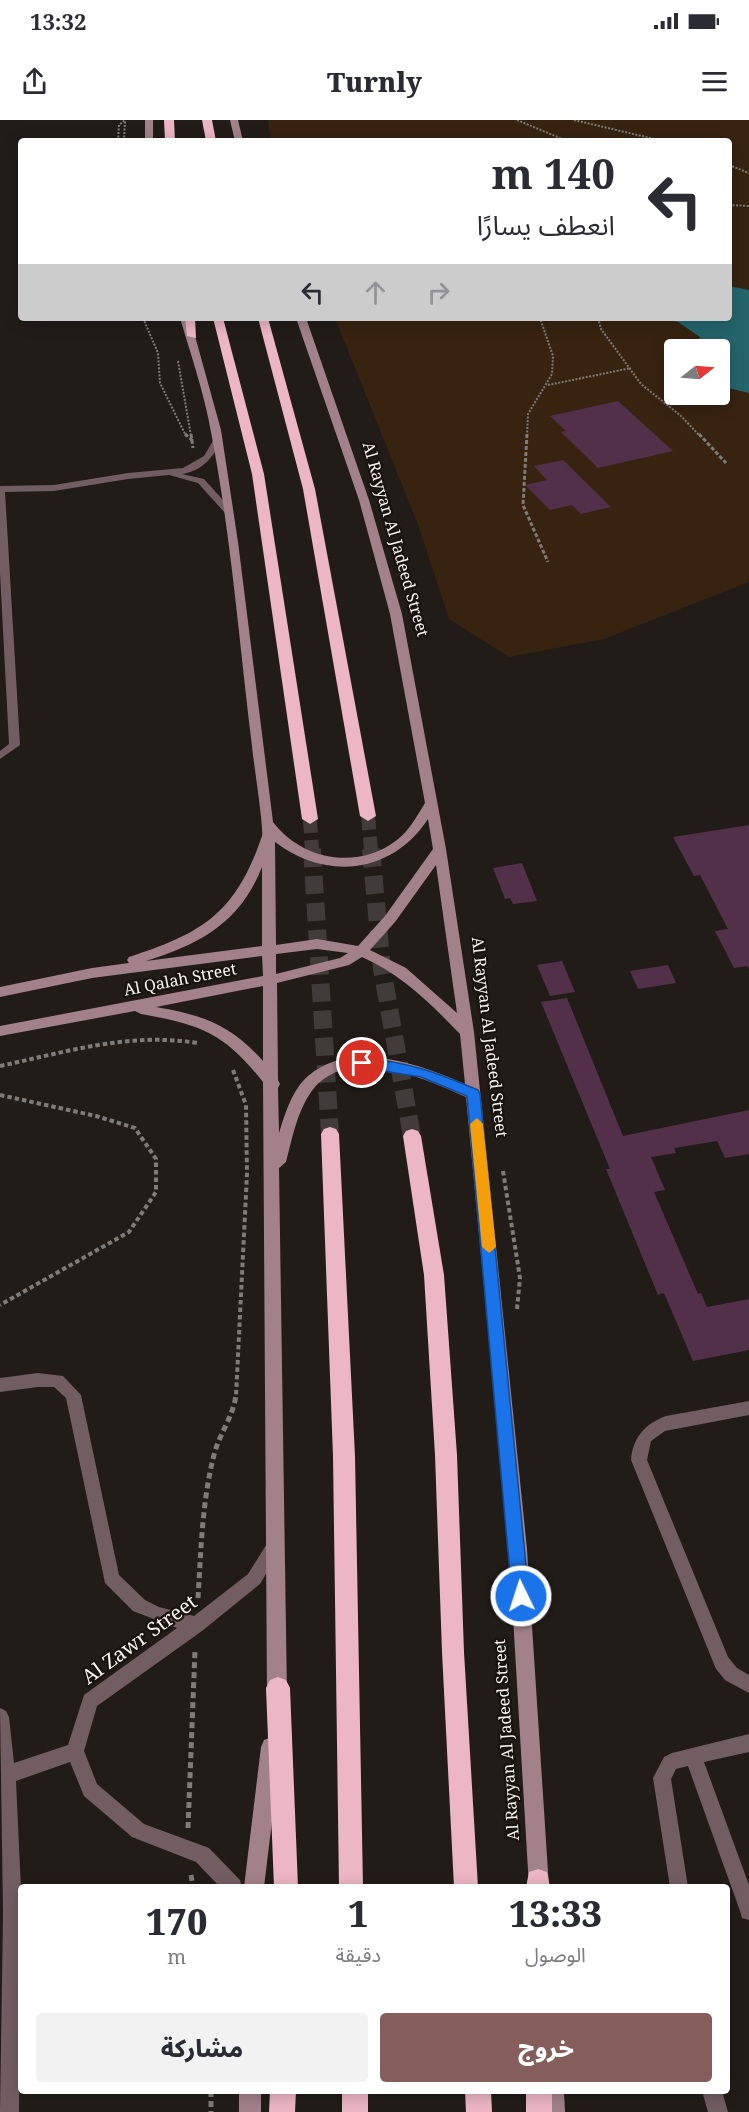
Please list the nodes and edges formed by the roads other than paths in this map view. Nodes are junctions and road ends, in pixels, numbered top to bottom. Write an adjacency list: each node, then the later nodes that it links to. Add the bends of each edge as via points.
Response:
1 (149, 120): 5 (main road)
2 (169, 120): 6 (highway)
3 (207, 120): 7 (highway)
4 (234, 120): 8 (main road)
5 (149, 138)
6 (170, 138)
7 (210, 138)
8 (238, 138)
9 (188, 321): 13 (highway)
10 (219, 321): 21 (highway, via 258,474)
11 (263, 321): 20 (highway, via 309,489)
12 (302, 321): 19 (main road, Al Rayyan Al Jadeed Street, via 363,500 396,614)
13 (192, 336): 14 (main road)
14 (217, 441): 15 (lane, via 208,458 197,466); 17 (main road)
15 (160, 474): 16 (lane, via 54,488); 17 (lane, via 201,481)
16 (0, 489): 18 (lane, via 15,745)
17 (228, 511): 22 (main road)
18 (0, 756)
19 (430, 805): 22 (main road, via 402,843 383,854 360,860 310,858 289,849); 23 (main road, Al Rayyan Al Jadeed Street)
20 (368, 816)
21 (310, 819)
22 (267, 826): 24 (main road); 26 (main road, via 250,880 234,906 203,933 161,952)
23 (440, 849): 25 (main road, Al Qalah Street, via 390,919); 31 (main road, Al Rayyan Al Jadeed Street)
24 (270, 950): 25 (main road, Al Qalah Street, via 334,944); 26 (main road, Al Qalah Street); 27 (main road)
25 (362, 950): 27 (main road, Al Qalah Street, via 344,962); 31 (main road, Al Qalah Street, via 408,976)
26 (92, 973): 28 (main road, Al Qalah Street)
27 (270, 980): 29 (main road, Al Qalah Street); 32 (main road)
28 (0, 992)
29 (129, 1008): 30 (main road, Al Qalah Street); 32 (main road, via 212,1024 251,1055)
30 (0, 1031)
31 (467, 1032): 33 (main road, Al Rayyan Al Jadeed Street)
32 (273, 1084): 36 (main road)
33 (473, 1094): 36 (main road, via 402,1067 362,1063 329,1069 312,1082 297,1102); 53 (main road, Al Rayyan Al Jadeed Street, via 518,1549)
34 (330, 1134): 51 (highway, via 344,1456)
35 (412, 1136): 52 (highway, via 434,1275)
36 (273, 1176): 39 (main road)
37 (0, 1385): 40 (lane, via 58,1381 73,1395 111,1578 124,1597 147,1612)
38 (749, 1408): 41 (lane, via 654,1427 641,1443 639,1460 722,1663 730,1674)
39 (274, 1547): 40 (lane, Al Zawr Street, via 254,1579); 42 (main road)
40 (196, 1625): 45 (lane, Al Zawr Street, via 90,1701)
41 (749, 1685)
42 (278, 1688): 49 (main road); 50 (highway)
43 (0, 1717): 47 (lane)
44 (749, 1743): 46 (lane)
45 (75, 1751): 47 (lane); 48 (lane, via 90,1790 138,1830 202,1855)
46 (693, 1756): 54 (lane, via 670,1763 662,1778); 55 (lane)
47 (4, 1776): 63 (lane, via 11,1952)
48 (230, 1884)
49 (254, 1884)
50 (286, 1884)
51 (351, 1884)
52 (466, 1884)
53 (538, 1884)
54 (679, 1884)
55 (749, 1911)
56 (250, 2094): 64 (main road)
57 (283, 2094): 65 (highway)
58 (355, 2094): 66 (highway)
59 (477, 2094): 67 (highway)
60 (539, 2094): 68 (highway)
61 (553, 2094): 69 (main road)
62 (713, 2094): 70 (lane)
63 (9, 2112)
64 (250, 2112)
65 (282, 2112)
66 (355, 2112)
67 (479, 2112)
68 (539, 2112)
69 (554, 2112)
70 (718, 2112)

